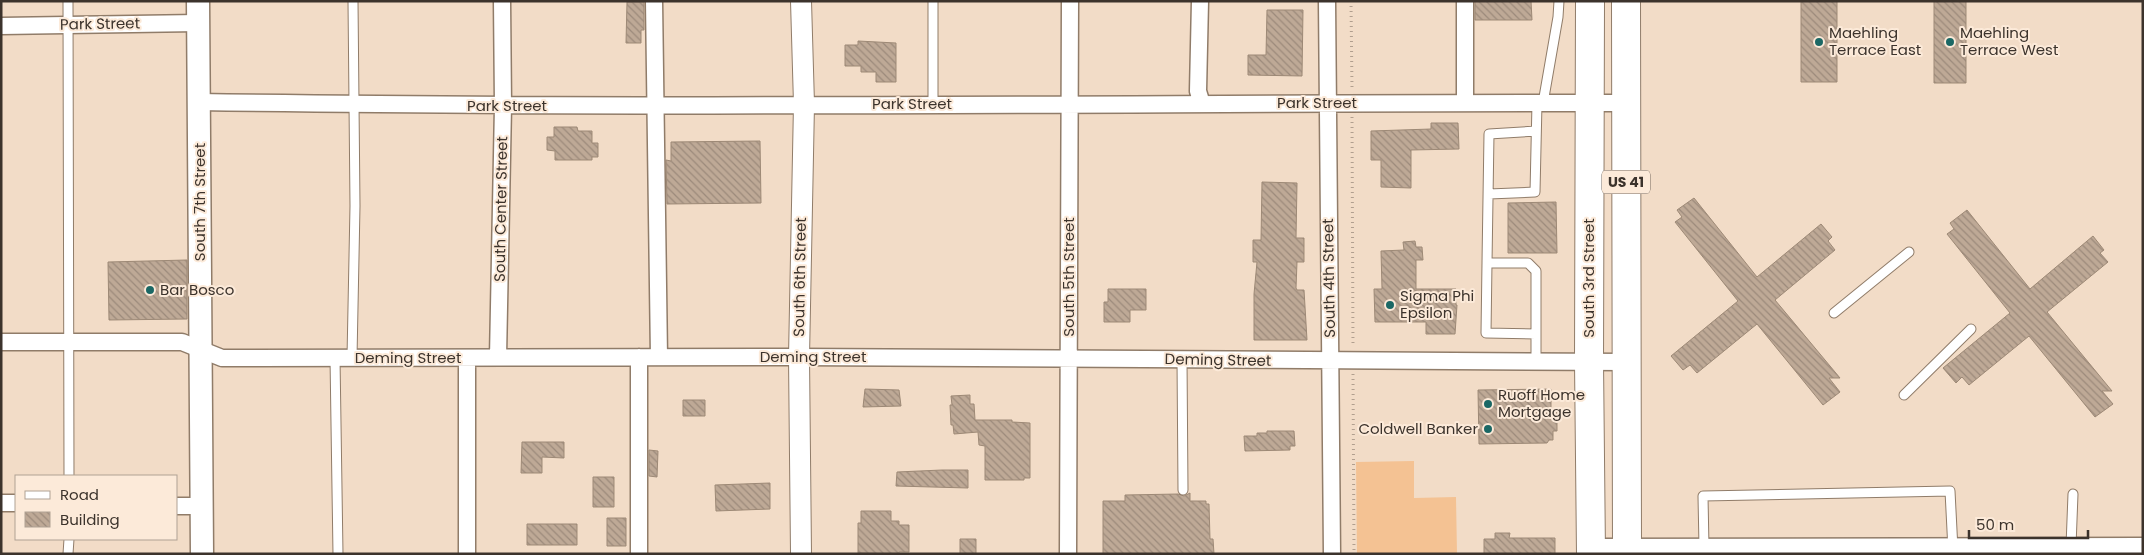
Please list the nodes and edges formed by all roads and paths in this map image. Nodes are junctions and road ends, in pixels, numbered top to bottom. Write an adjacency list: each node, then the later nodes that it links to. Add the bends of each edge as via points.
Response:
1 (68, 1): 16 (lane)
2 (353, 1): 25 (lane)
3 (502, 1): 31 (street, South Center Street)
4 (654, 1): 30 (street)
5 (802, 1): 26 (street, South 6th Street)
6 (933, 1): 27 (lane)
7 (1070, 1): 28 (street, South 5th Street)
8 (1200, 1): 29 (street, via 1198,90)
9 (1328, 1): 19 (street, South 4th Street)
10 (1351, 1): 20 (path)
11 (1465, 1): 21 (street)
12 (1559, 1): 22 (lane)
13 (1590, 1): 23 (highway, South 3rd Street / US 41)
14 (1626, 1): 24 (highway, US 41)
15 (198, 12): 16 (street, Park Street); 18 (main road, South 7th Street)
16 (69, 25): 17 (street, Park Street); 40 (lane)
17 (1, 26)
18 (199, 102): 25 (street, Park Street); 41 (main road, South 7th Street)
19 (1327, 103): 20 (street, Park Street); 29 (street, Park Street); 51 (street, South 4th Street)
20 (1352, 103): 21 (street, Park Street); 52 (path)
21 (1465, 103): 22 (street, Park Street)
22 (1540, 103): 23 (street, Park Street); 32 (lane)
23 (1589, 103): 24 (street, Park Street); 53 (highway, South 3rd Street / US 41)
24 (1625, 103): 54 (highway, US 41)
25 (353, 104): 31 (street, Park Street); 46 (lane, via 355,206)
26 (804, 104): 27 (street, Park Street); 30 (street, Park Street); 45 (street, South 6th Street)
27 (933, 104): 28 (street, Park Street)
28 (1069, 104): 29 (street, Park Street); 48 (street, South 5th Street)
29 (1202, 104)
30 (656, 105): 31 (street, Park Street); 44 (street)
31 (503, 106): 42 (street, South Center Street)
32 (1536, 131): 33 (lane, via 1489,134); 33 (lane, via 1535,192)
33 (1488, 194): 35 (lane)
34 (1909, 252): 36 (lane)
35 (1487, 263): 38 (lane, via 1528,263 1536,271); 38 (lane, via 1486,333)
36 (1834, 313)
37 (1971, 330): 55 (lane)
38 (1536, 334): 50 (lane)
39 (1, 342): 40 (street, Deming Street)
40 (70, 342): 41 (street, Deming Street, via 182,342); 56 (lane)
41 (200, 350): 46 (street, Deming Street, via 222,358); 62 (main road, South 7th Street)
42 (498, 356): 43 (street, Deming Street); 47 (street, Deming Street)
43 (639, 357): 44 (street, Deming Street); 76 (street)
44 (659, 357): 45 (street, Deming Street)
45 (799, 357): 48 (street, Deming Street); 77 (street, South 6th Street)
46 (344, 358): 47 (street, Deming Street); 74 (lane)
47 (467, 358): 75 (street)
48 (1069, 358): 49 (street, Deming Street); 78 (street, South 5th Street)
49 (1182, 359): 51 (street, Deming Street); 57 (lane)
50 (1536, 360): 52 (street, Deming Street); 53 (street, Deming Street)
51 (1330, 361): 52 (street, Deming Street); 79 (street, South 4th Street)
52 (1353, 361): 80 (path)
53 (1589, 362): 54 (street, Deming Street); 70 (highway, South 3rd Street / US 41)
54 (1628, 362): 71 (highway, US 41)
55 (1904, 395)
56 (69, 475)
57 (1183, 490)
58 (2073, 494): 64 (lane)
59 (1, 503): 60 (street)
60 (15, 503)
61 (178, 506): 62 (street)
62 (202, 506): 73 (main road, South 7th Street)
63 (69, 540): 72 (lane)
64 (2071, 546): 65 (street); 69 (street)
65 (2143, 546)
66 (1704, 547): 67 (street); 68 (lane, via 1703,496 1950,491); 71 (street)
67 (1773, 550): 68 (street)
68 (1953, 550): 69 (street)
69 (2042, 550)
70 (1591, 551): 71 (street)
71 (1627, 551)
72 (68, 554)
73 (202, 554)
74 (338, 554)
75 (467, 554)
76 (639, 554)
77 (801, 554)
78 (1068, 554)
79 (1332, 554)
80 (1354, 554)

